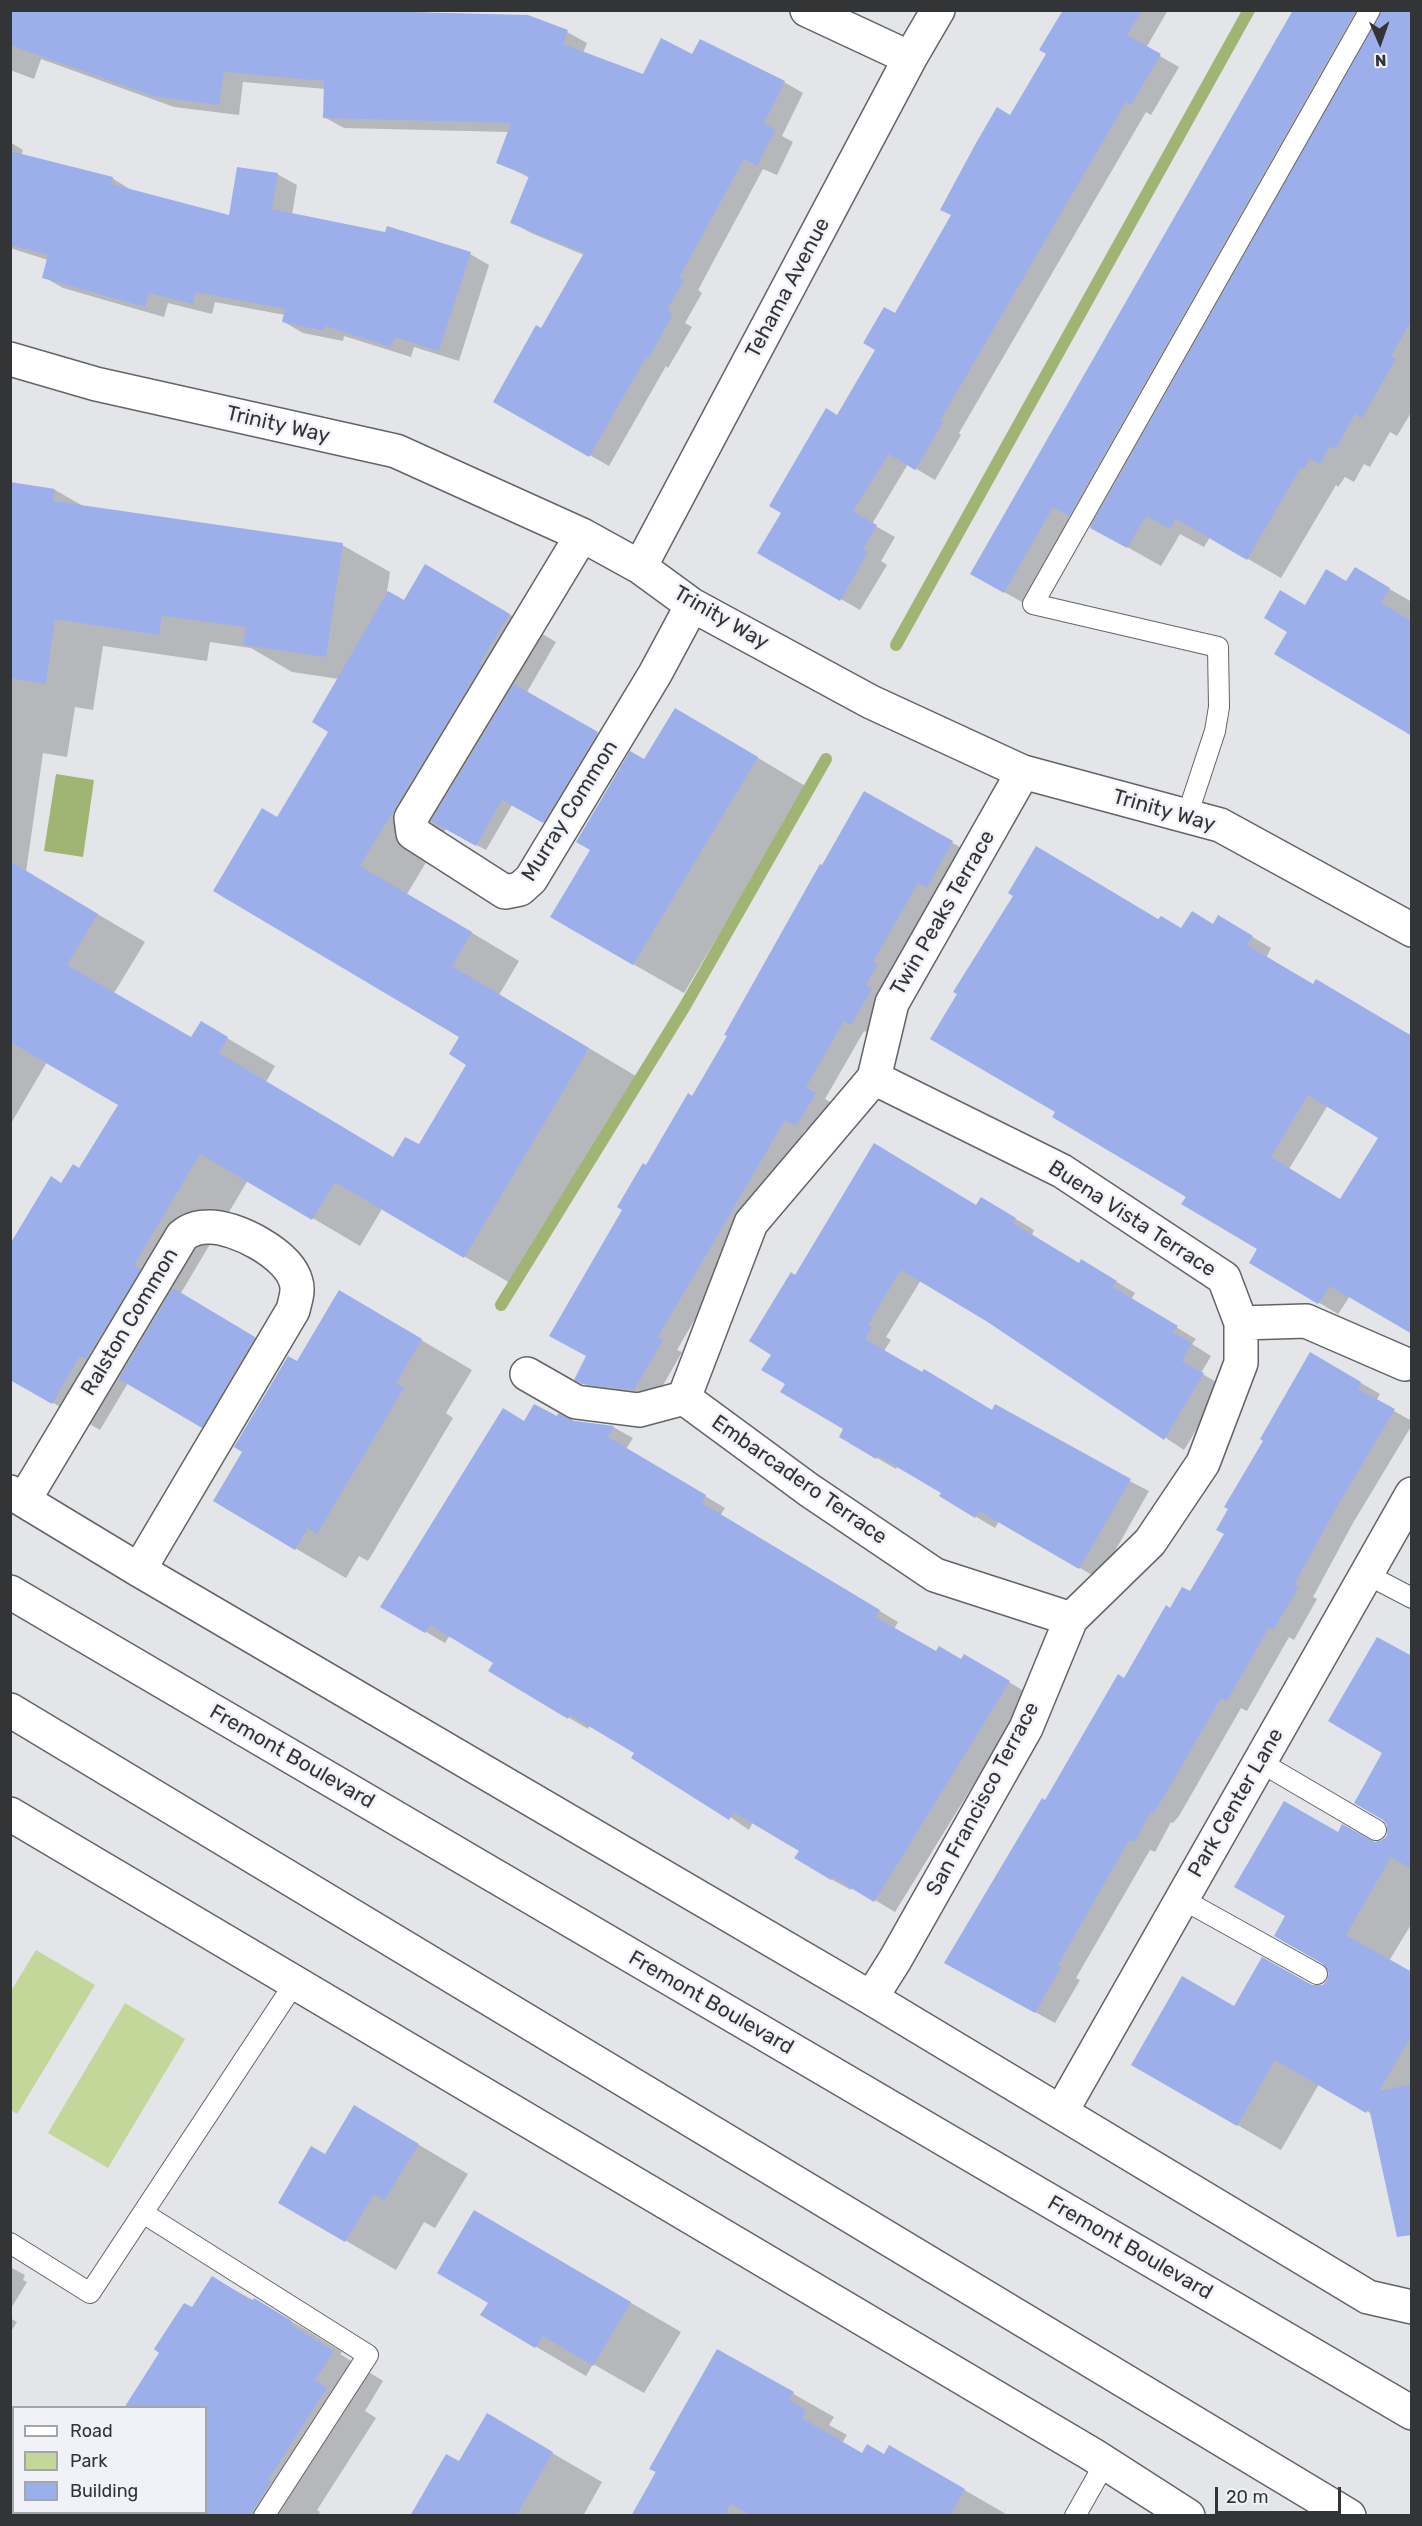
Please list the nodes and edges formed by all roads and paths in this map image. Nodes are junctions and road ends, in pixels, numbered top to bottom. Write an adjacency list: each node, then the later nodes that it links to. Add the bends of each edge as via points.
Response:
1 (807, 10): 4 (street)
2 (938, 10): 4 (street, Tehama Avenue)
3 (1370, 10): 10 (lane, via 1033,604 1218,647 1219,707 1215,731)
4 (910, 58): 7 (street, Tehama Avenue)
5 (10, 359): 6 (street, Trinity Way, via 96,384 396,451)
6 (582, 535): 7 (street, Trinity Way); 8 (street, Murray Common, via 411,818 413,833 505,892 520,889 531,879 655,674)
7 (640, 567): 8 (street, Trinity Way)
8 (692, 605): 9 (street, Trinity Way, via 871,702)
9 (1023, 772): 10 (street, Trinity Way); 12 (street, Twin Peaks Terrace, via 892,1003)
10 (1187, 816): 11 (street, Trinity Way, via 1220,825)
11 (1412, 930)
12 (874, 1078): 13 (street, Buena Vista Terrace, via 1062,1171 1224,1278); 16 (street, Twin Peaks Terrace, via 751,1223)
13 (1241, 1323): 14 (street, via 1306,1321); 23 (street, San Francisco Terrace, via 1241,1364 1203,1463 1150,1542)
14 (1405, 1364)
15 (527, 1374): 16 (street, via 576,1402 639,1410)
16 (684, 1398): 23 (street, Embarcadero Terrace, via 808,1490 935,1575)
17 (1412, 1494): 20 (street, Park Center Lane)
18 (17, 1496): 19 (street); 19 (street, Ralston Common, via 182,1236 210,1226 231,1230 262,1245 284,1263 296,1281 293,1310)
19 (140, 1570): 31 (street)
20 (1366, 1574): 22 (lane); 25 (street, Park Center Lane)
21 (10, 1592): 36 (street, Fremont Boulevard)
22 (1412, 1598)
23 (1071, 1618): 31 (street, San Francisco Terrace, via 1026,1728)
24 (10, 1710): 41 (street)
25 (1260, 1762): 27 (lane); 28 (street, Park Center Lane)
26 (10, 1814): 30 (street)
27 (1376, 1830)
28 (1182, 1899): 29 (lane); 32 (street, Park Center Lane)
29 (1317, 1974)
30 (294, 1984): 33 (lane); 37 (street)
31 (870, 1998): 32 (street)
32 (1061, 2112): 35 (street, via 1368,2297)
33 (143, 2213): 34 (lane, via 90,2293); 38 (lane, via 368,2355)
34 (10, 2243)
35 (1412, 2307)
36 (1412, 2413)
37 (1105, 2463): 39 (lane); 40 (street)
38 (264, 2516)
39 (1075, 2516)
40 (1188, 2516)
41 (1349, 2516)

